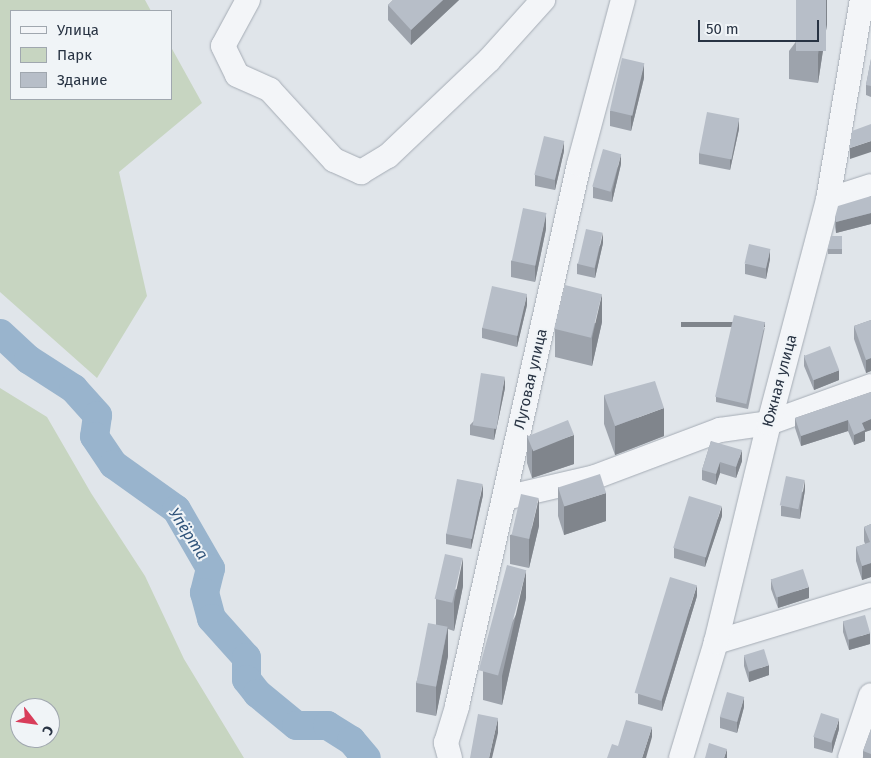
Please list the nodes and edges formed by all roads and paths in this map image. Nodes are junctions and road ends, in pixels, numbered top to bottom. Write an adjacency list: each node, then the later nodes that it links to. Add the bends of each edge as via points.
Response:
1 (248, 0): 2 (street, via 223,46 237,75 270,90 334,160 361,172 396,149 489,60)
2 (543, 0)
3 (623, 0): 9 (street, Луговая улица, via 579,164)
4 (862, 0): 6 (street, Южная улица)
5 (871, 186): 6 (street)
6 (828, 200): 8 (street, Южная улица)
7 (871, 386): 8 (street)
8 (769, 423): 9 (street, via 720,430 595,477); 11 (street, Южная улица)
9 (505, 498): 13 (street, Луговая улица, via 446,743)
10 (871, 595): 11 (street)
11 (716, 642): 14 (street, Южная улица)
12 (871, 695): 15 (street)
13 (450, 758)
14 (681, 758)
15 (850, 758)

